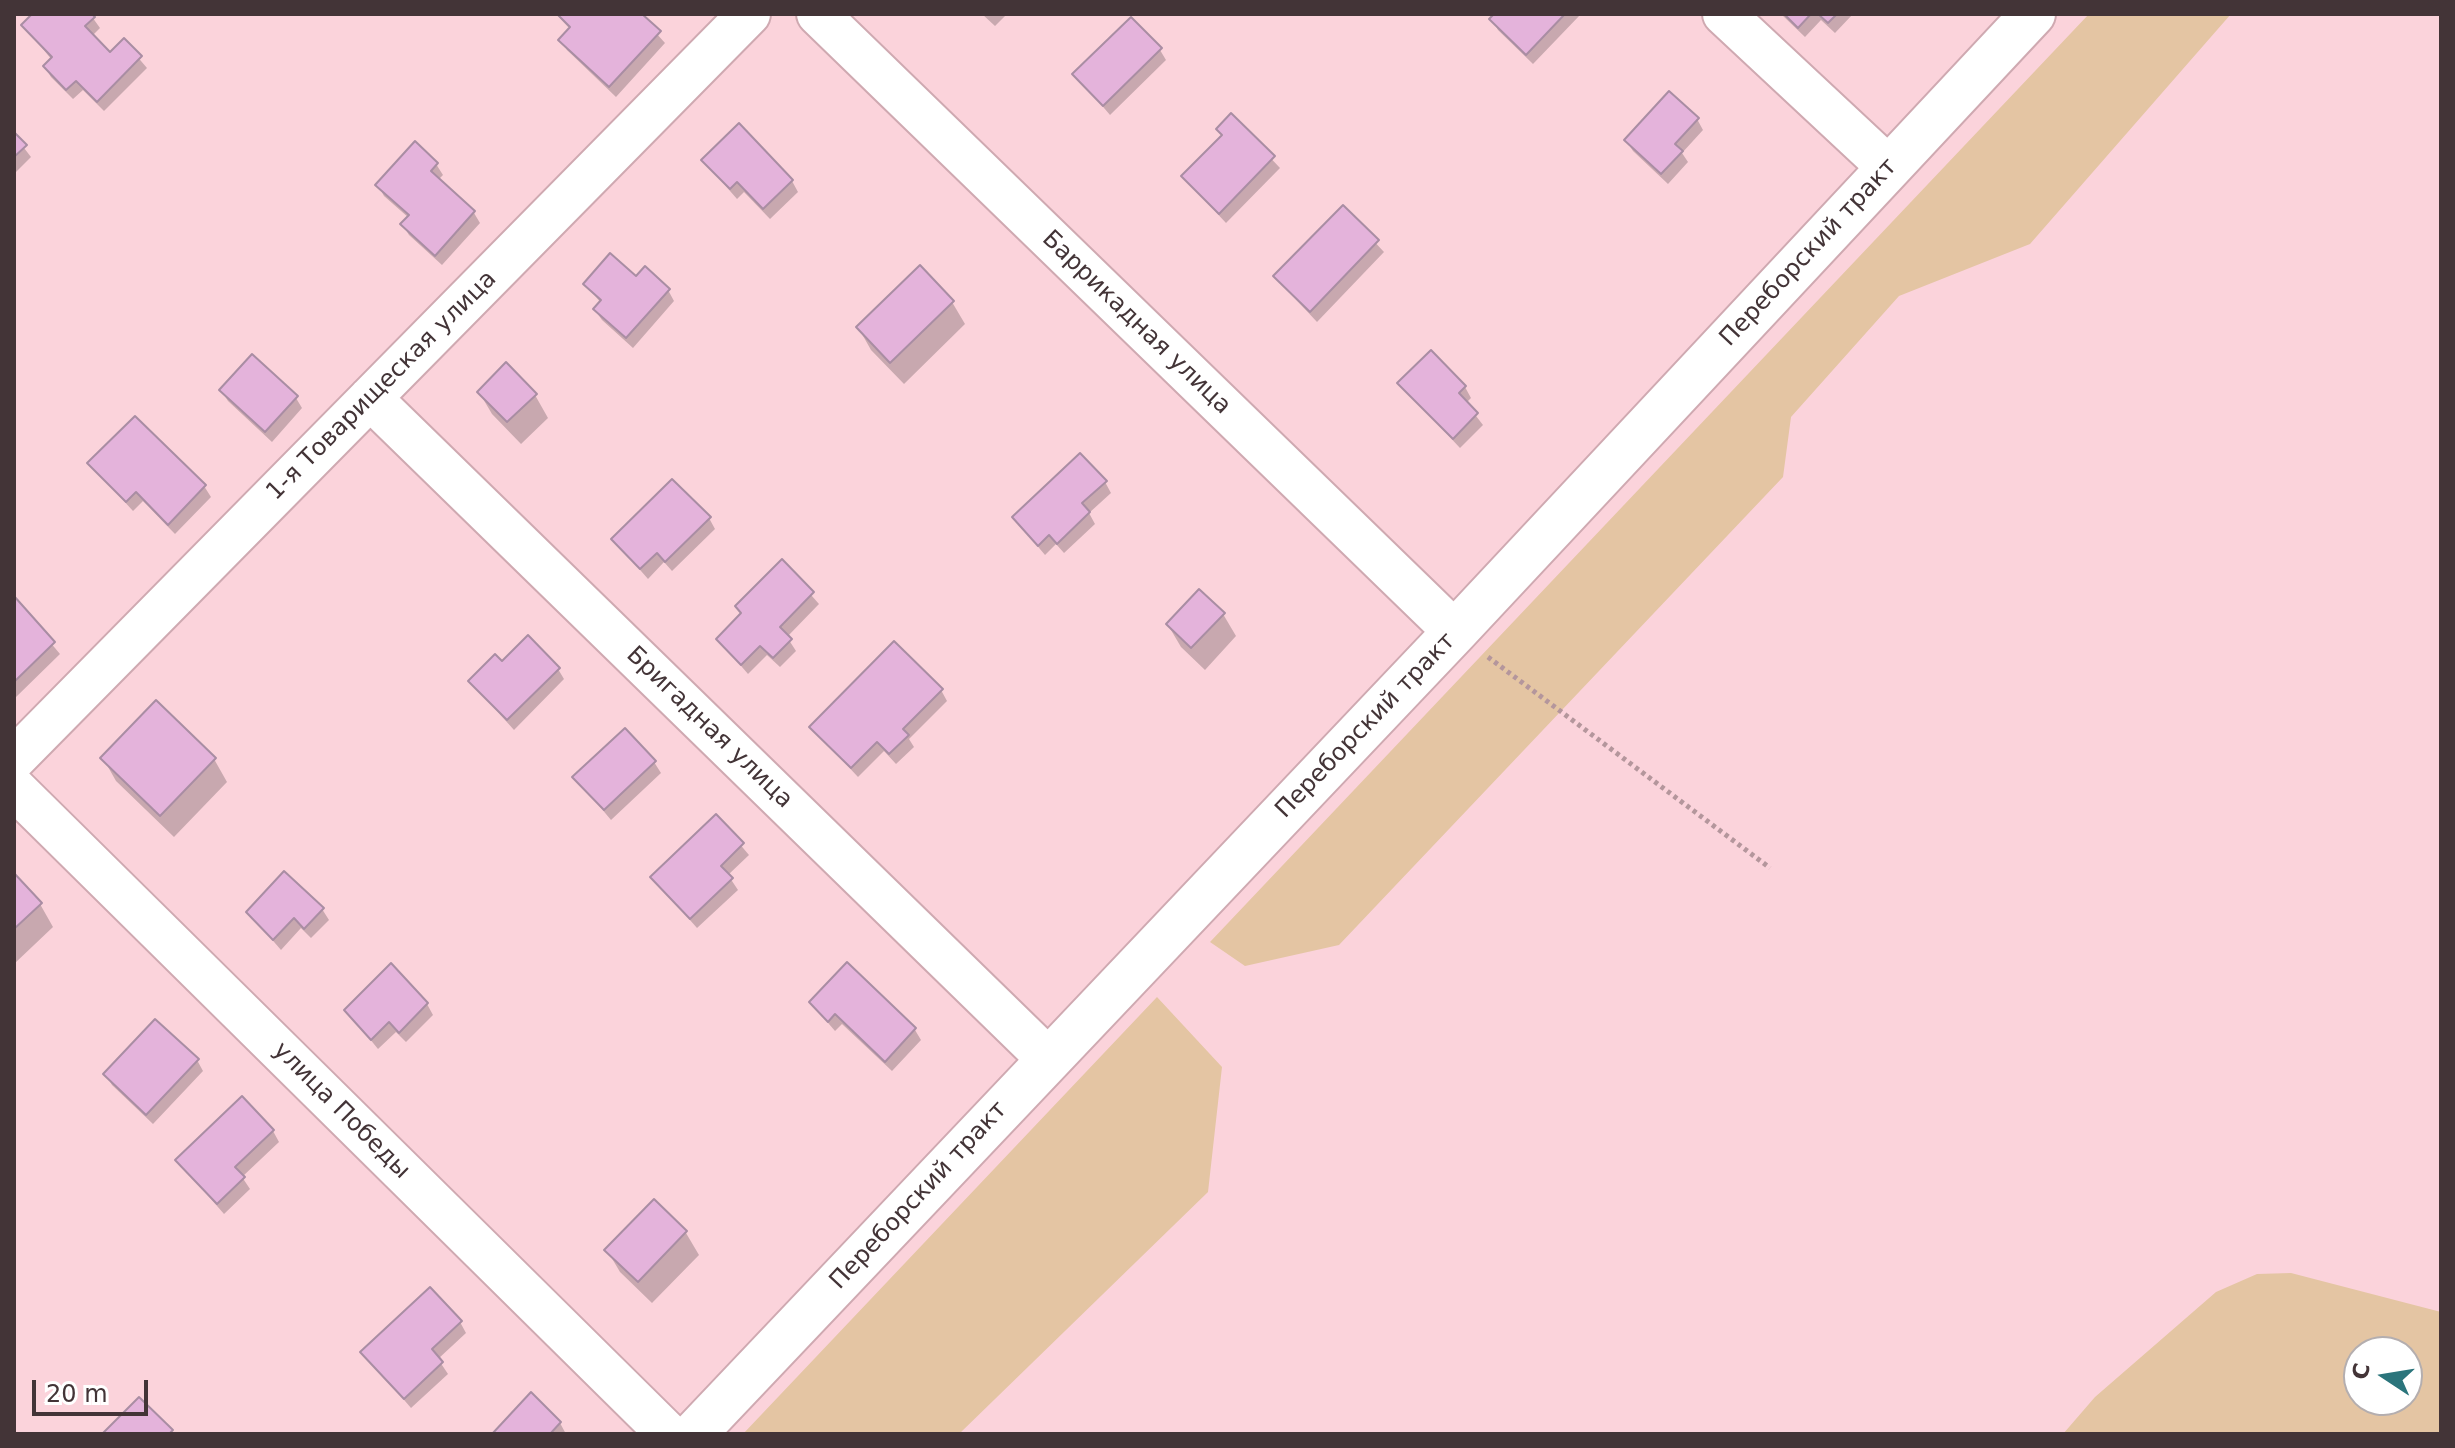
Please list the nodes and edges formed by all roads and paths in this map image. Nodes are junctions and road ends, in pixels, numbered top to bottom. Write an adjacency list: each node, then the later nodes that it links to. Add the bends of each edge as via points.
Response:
1 (749, 14): 6 (street, 1-я Товарищеская улица)
2 (818, 14): 7 (street, Баррикадная улица)
3 (1724, 14): 5 (street)
4 (2033, 14): 5 (main road, Переборский тракт)
5 (1888, 167): 7 (main road, Переборский тракт)
6 (370, 398): 8 (street, 1-я Товарищеская улица); 11 (street, Бригадная улица)
7 (1455, 632): 10 (path); 11 (main road, Переборский тракт)
8 (14, 759)
9 (14, 788): 12 (street, улица Победы)
10 (1770, 868)
11 (1048, 1059): 13 (main road, Переборский тракт)
12 (668, 1434)
13 (694, 1434)

